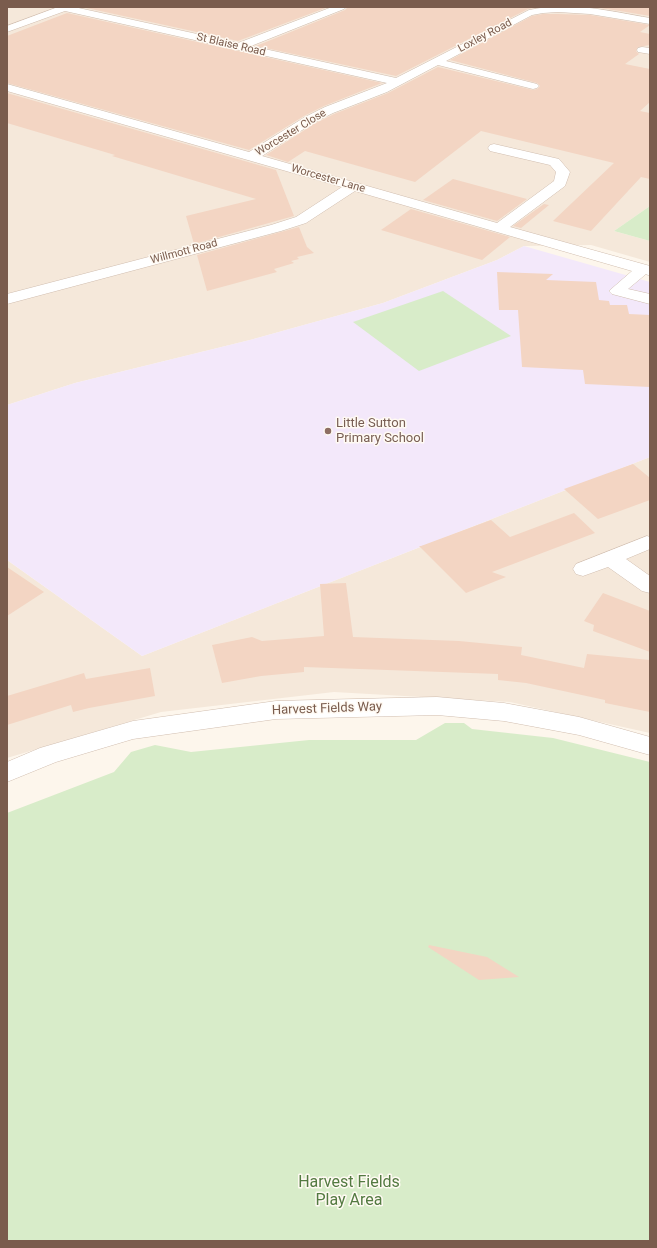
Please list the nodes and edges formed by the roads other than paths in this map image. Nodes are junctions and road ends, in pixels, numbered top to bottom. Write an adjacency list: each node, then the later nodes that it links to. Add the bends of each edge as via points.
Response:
1 (66, 7): 6 (street); 7 (street, St Blaise Road)
2 (341, 7): 7 (street)
3 (515, 7): 4 (street)
4 (536, 11): 5 (street, Loxley Road, via 574,10); 8 (street, Loxley Road)
5 (650, 21)
6 (7, 29)
7 (239, 47): 11 (street, St Blaise Road)
8 (437, 62): 10 (street); 11 (street, Loxley Road)
9 (521, 73): 10 (street)
10 (510, 80): 13 (street)
11 (397, 82): 15 (street, Worcester Close, via 383,90 329,110)
12 (7, 86): 15 (street, Worcester Lane)
13 (533, 86)
14 (492, 149): 17 (street, via 554,162 563,172 560,183)
15 (251, 157): 16 (street, Worcester Lane)
16 (353, 186): 17 (street, Worcester Lane); 19 (street, Willmott Road, via 300,220 276,228)
17 (499, 228): 18 (street, Worcester Lane)
18 (646, 270): 20 (street, via 617,291)
19 (7, 299)
20 (650, 299)
21 (647, 544): 22 (street)
22 (609, 558): 23 (street); 24 (street)
23 (582, 569)
24 (650, 586)
25 (650, 746): 26 (street, Harvest Fields Way, via 579,726 504,712 437,706 276,710 133,730 49,755)
26 (7, 772)

